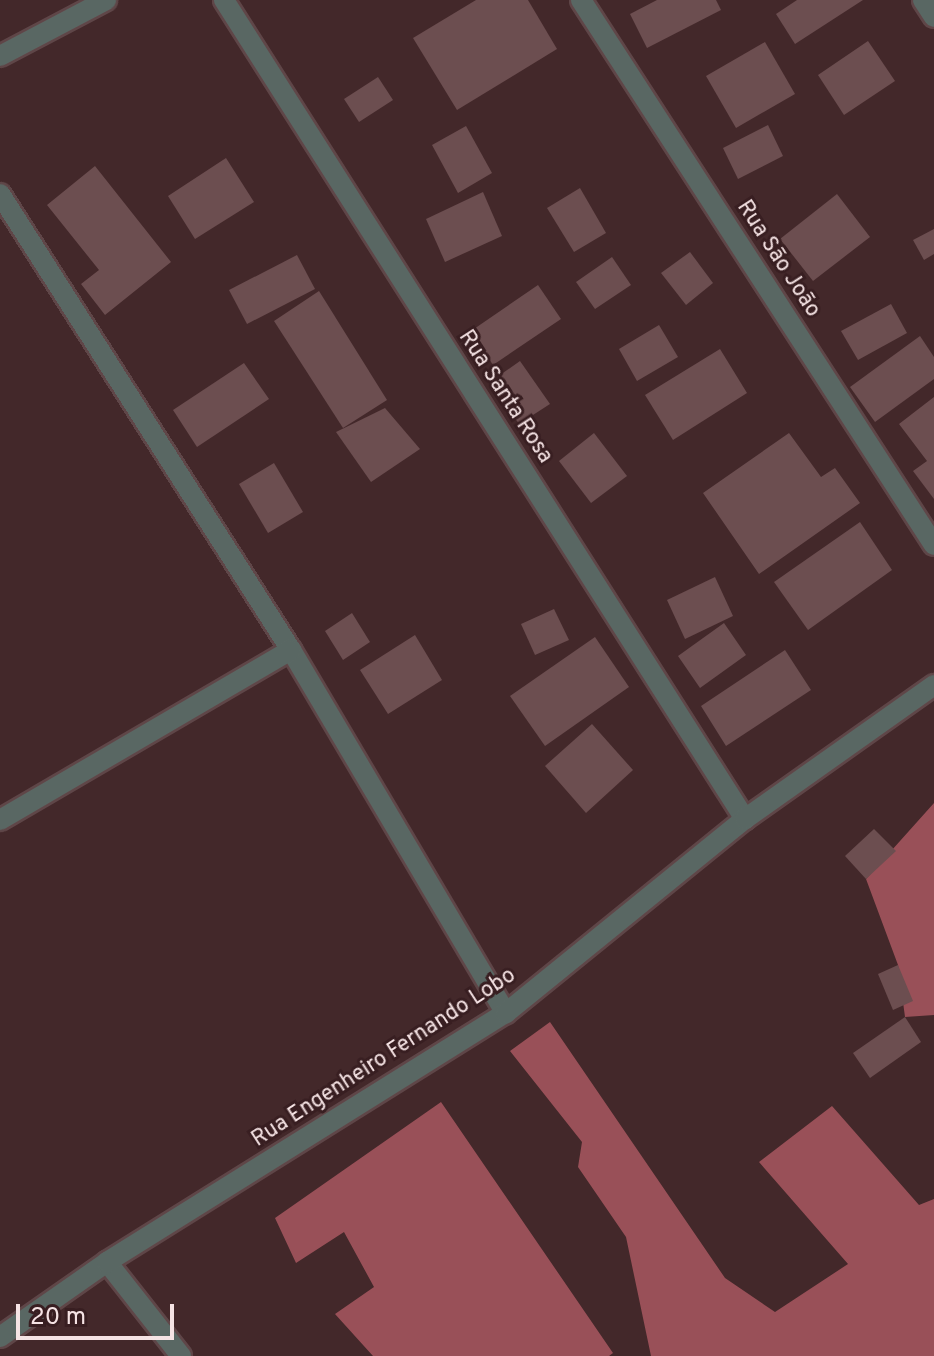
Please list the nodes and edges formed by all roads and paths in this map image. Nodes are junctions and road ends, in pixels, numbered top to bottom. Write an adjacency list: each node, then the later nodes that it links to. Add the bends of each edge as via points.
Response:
1 (106, 0): 6 (street)
2 (224, 0): 11 (street, Rua Santa Rosa)
3 (581, 0): 8 (street, Rua São João)
4 (923, 0): 5 (street)
5 (934, 17)
6 (0, 56)
7 (0, 194): 9 (street)
8 (934, 545)
9 (291, 650): 12 (street); 13 (street)
10 (934, 685): 11 (street, Rua Engenheiro Fernando Lobo)
11 (745, 819): 13 (street, Rua Engenheiro Fernando Lobo)
12 (0, 820)
13 (506, 1013): 14 (street, Rua Engenheiro Fernando Lobo)
14 (107, 1262): 15 (street, Rua Engenheiro Fernando Lobo); 16 (street)
15 (0, 1337)
16 (181, 1356)

